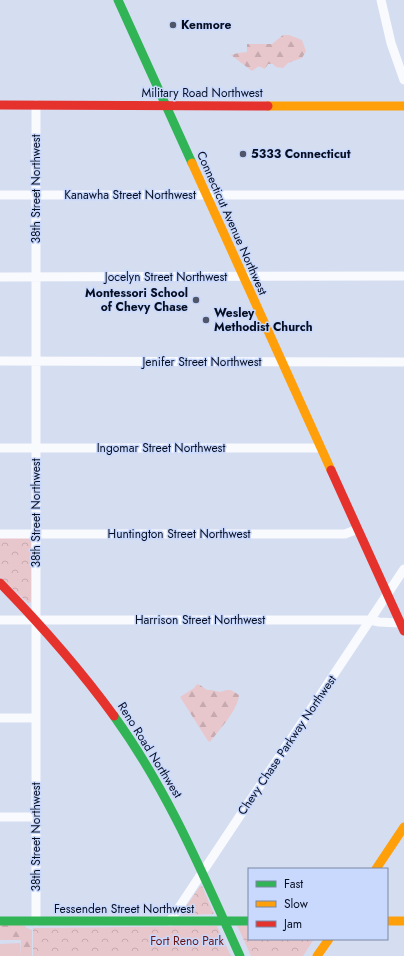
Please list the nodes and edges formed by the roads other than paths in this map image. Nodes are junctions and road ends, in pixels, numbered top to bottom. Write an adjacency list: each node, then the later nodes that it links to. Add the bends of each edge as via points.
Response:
1 (118, 0): 6 (main road, Connecticut Avenue Northwest)
2 (381, 0): 3 (street, via 391,43)
3 (404, 80)
4 (0, 105): 5 (main road, Military Road Northwest)
5 (36, 105): 6 (main road, Military Road Northwest); 11 (street, 38th Street Northwest)
6 (166, 105): 7 (main road, Military Road Northwest); 8 (main road, Connecticut Avenue Northwest)
7 (404, 106)
8 (206, 195): 9 (street, Kanawha Street Northwest); 11 (street, Kanawha Street Northwest); 15 (main road, Connecticut Avenue Northwest)
9 (404, 195)
10 (0, 196): 11 (street, Kanawha Street Northwest)
11 (36, 196): 14 (street, 38th Street Northwest)
12 (404, 276): 15 (street, Jocelyn Street Northwest)
13 (0, 277): 14 (street, Jocelyn Street Northwest)
14 (36, 277): 15 (street, Jocelyn Street Northwest); 17 (street, 38th Street Northwest)
15 (243, 277): 18 (main road, Connecticut Avenue Northwest)
16 (0, 361): 17 (street, Jenifer Street Northwest)
17 (36, 361): 18 (street, Jenifer Street Northwest); 21 (street, 38th Street Northwest)
18 (282, 362): 19 (street, Jenifer Street Northwest); 22 (main road, Connecticut Avenue Northwest)
19 (404, 362)
20 (0, 448): 21 (street, Ingomar Street Northwest)
21 (36, 448): 22 (street, Ingomar Street Northwest); 25 (street, 38th Street Northwest)
22 (321, 448): 23 (main road, Connecticut Avenue Northwest)
23 (358, 529): 25 (street, Huntington Street Northwest, via 345,534); 28 (main road, Connecticut Avenue Northwest)
24 (0, 534): 25 (street, Huntington Street Northwest)
25 (36, 534): 30 (street, 38th Street Northwest)
26 (404, 570): 28 (street, Chevy Chase Parkway Northwest)
27 (0, 583): 30 (main road, Reno Road Northwest)
28 (387, 594): 31 (street, Chevy Chase Parkway Northwest); 32 (main road, Connecticut Avenue Northwest)
29 (0, 620): 30 (street, Harrison Street Northwest)
30 (36, 620): 31 (street, Harrison Street Northwest); 34 (street, 38th Street Northwest); 39 (main road, Reno Road Northwest, via 79,668 127,732 173,810)
31 (370, 620): 32 (street, Harrison Street Northwest); 39 (street, Chevy Chase Parkway Northwest)
32 (402, 627)
33 (0, 718): 34 (street)
34 (36, 718): 36 (street, 38th Street Northwest)
35 (0, 817): 36 (street)
36 (36, 817): 41 (street, 38th Street Northwest)
37 (404, 827): 38 (main road)
38 (377, 868)
39 (202, 873): 42 (street, Chevy Chase Parkway Northwest); 43 (main road, Reno Road Northwest)
40 (0, 921): 41 (main road, Fessenden Street Northwest)
41 (36, 921): 42 (main road, Fessenden Street Northwest)
42 (170, 921): 43 (main road, Fessenden Street Northwest)
43 (223, 921): 44 (main road, Fessenden Street Northwest); 48 (main road, Reno Road Northwest)
44 (248, 921)
45 (388, 921): 46 (main road)
46 (404, 921)
47 (328, 940): 49 (main road)
48 (240, 956)
49 (317, 956)

